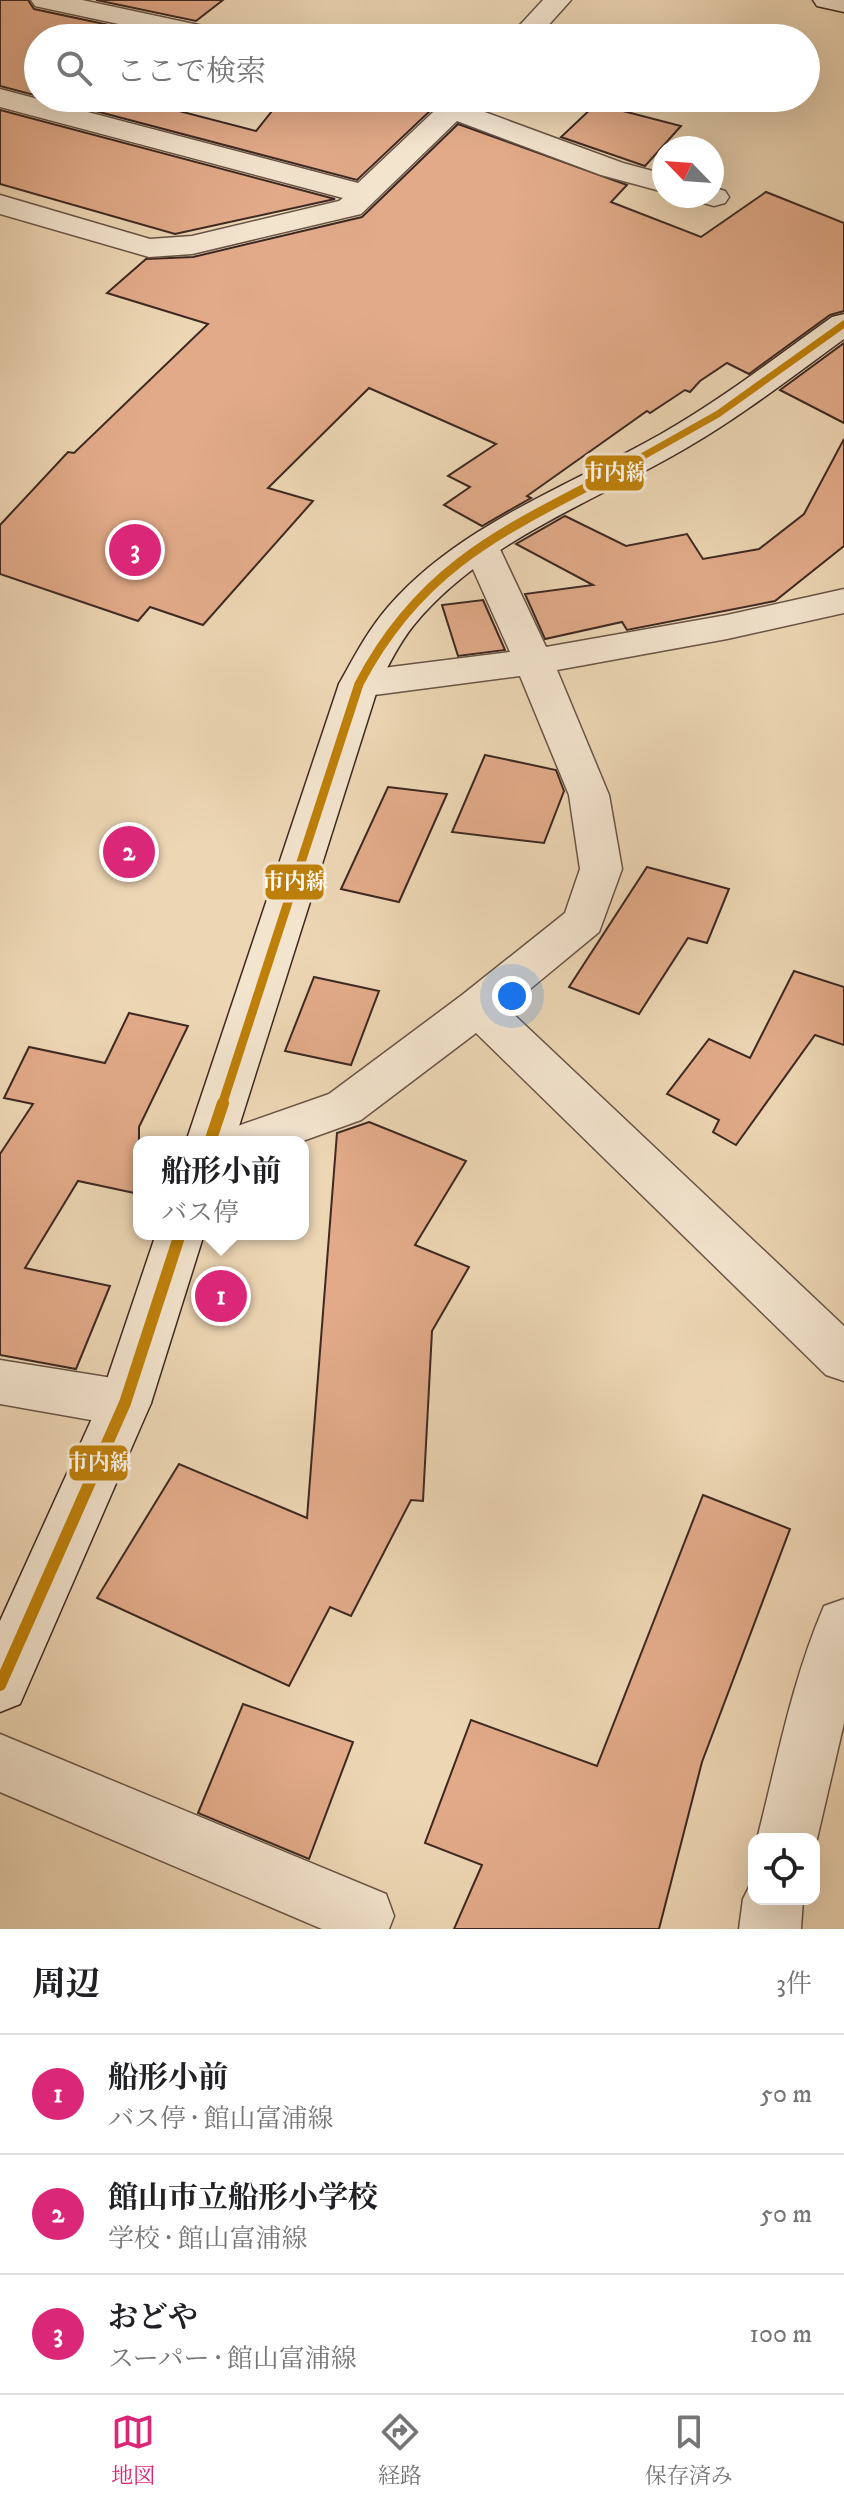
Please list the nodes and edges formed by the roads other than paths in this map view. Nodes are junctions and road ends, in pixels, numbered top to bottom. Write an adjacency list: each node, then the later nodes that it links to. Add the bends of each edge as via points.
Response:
1 (44, 0): 5 (street)
2 (557, 0): 6 (street)
3 (826, 0): 4 (street)
4 (844, 4)
5 (156, 24)
6 (535, 24)
7 (0, 98): 8 (street)
8 (24, 104)
9 (53, 112): 13 (street)
10 (450, 112): 13 (street)
11 (477, 112): 12 (street, via 612,169)
12 (652, 180)
13 (364, 194): 14 (street, via 350,208 168,249 122,241)
14 (0, 204)
15 (844, 324): 16 (street, via 677,440)
16 (481, 547): 18 (street); 19 (street, via 407,609)
17 (843, 603): 18 (street)
18 (534, 662): 19 (street); 20 (street, via 589,795 601,869 584,921)
19 (359, 684): 21 (street)
20 (478, 1007): 22 (street, via 345,1107); 24 (street)
21 (212, 1136)
22 (263, 1136)
23 (178, 1240): 26 (street)
24 (844, 1359)
25 (0, 1382): 26 (street)
26 (125, 1403): 28 (street)
27 (844, 1625): 30 (street)
28 (1, 1679)
29 (0, 1763): 32 (street)
30 (788, 1833)
31 (772, 1905): 33 (street)
32 (364, 1916)
33 (770, 1929)

